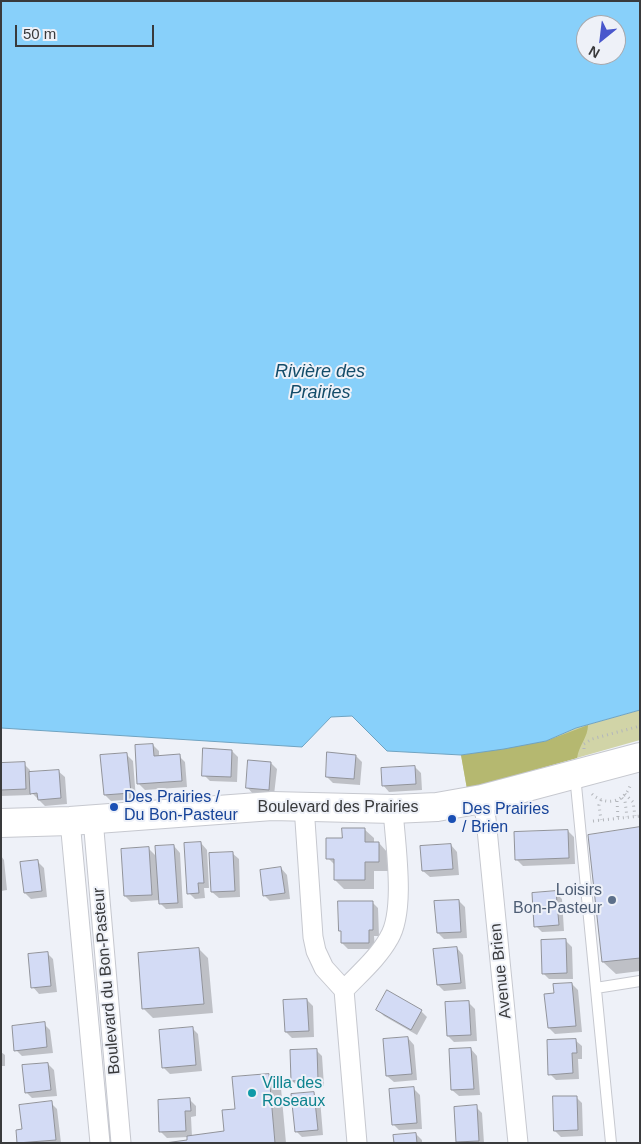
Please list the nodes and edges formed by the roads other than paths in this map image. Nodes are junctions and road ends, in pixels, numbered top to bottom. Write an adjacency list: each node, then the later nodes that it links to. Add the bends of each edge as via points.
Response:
1 (636, 765): 2 (street, Boulevard des Prairies)
2 (583, 772): 3 (street, Boulevard des Prairies); 9 (lane)
3 (482, 799): 5 (street, Boulevard des Prairies); 15 (street, Avenue Brien)
4 (304, 806): 5 (street, Boulevard des Prairies); 6 (street, Boulevard des Prairies); 10 (street, via 316,951 324,968)
5 (393, 809): 10 (street, via 397,919 382,948)
6 (81, 820): 7 (street, Boulevard des Prairies); 11 (street, Boulevard du Bon-Pasteur)
7 (1, 823)
8 (640, 981): 9 (lane)
9 (596, 988): 16 (lane)
10 (344, 990): 14 (street)
11 (107, 1106): 12 (street, Boulevard du Bon-Pasteur); 13 (street, Boulevard du Bon-Pasteur)
12 (100, 1143)
13 (121, 1143)
14 (357, 1143)
15 (518, 1143)
16 (611, 1143)

